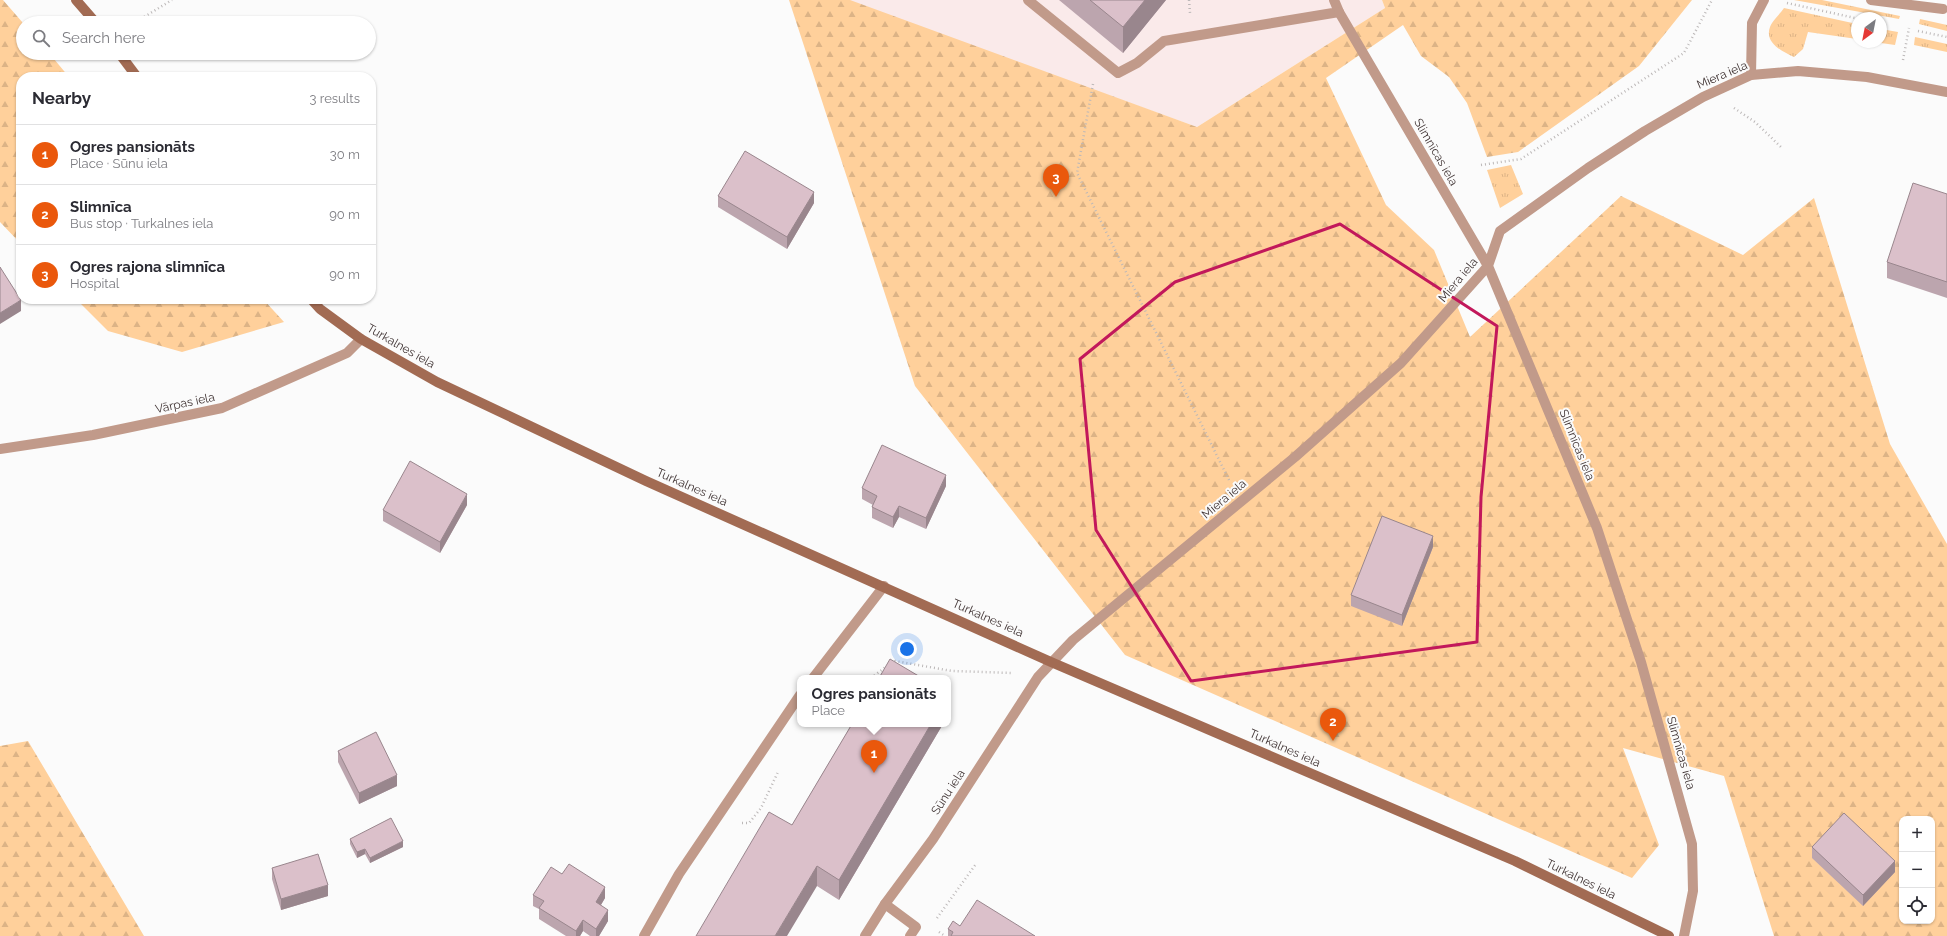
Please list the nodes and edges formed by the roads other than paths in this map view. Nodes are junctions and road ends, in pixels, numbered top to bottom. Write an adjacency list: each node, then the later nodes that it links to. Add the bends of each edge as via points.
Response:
1 (76, 0): 8 (main road)
2 (1028, 0): 7 (street, via 1118,73 1137,63 1164,41)
3 (1334, 0): 7 (street, Slimnīcas iela)
4 (1764, 0): 11 (street, via 1752,23)
5 (1871, 0): 6 (street)
6 (1943, 9)
7 (1339, 12): 13 (street, Slimnīcas iela)
8 (90, 16)
9 (124, 60): 10 (main road)
10 (133, 72)
11 (1752, 75): 12 (street, Miera iela, via 1798,71 1867,77); 13 (street, Miera iela, via 1703,97 1645,131 1500,231)
12 (1947, 92)
13 (1488, 266): 18 (street, Miera iela, via 1401,363 1294,457 1073,640); 26 (street, Slimnīcas iela, via 1597,528 1641,662 1692,844 1693,890)
14 (316, 304): 15 (main road, Turkalnes iela)
15 (361, 339): 16 (street, Vārpas iela, via 348,353 222,408 93,435); 17 (main road, Turkalnes iela, via 436,382 639,477)
16 (0, 449)
17 (884, 586): 18 (main road, Turkalnes iela); 19 (street)
18 (1052, 662): 21 (street, Sūnu iela, via 1038,677 933,839); 25 (main road, Turkalnes iela, via 1515,861)
19 (815, 675)
20 (797, 699): 22 (street, via 679,874)
21 (885, 904): 23 (street, Sūnu iela); 24 (street, via 916,928)
22 (644, 936)
23 (865, 936)
24 (910, 936)
25 (1668, 936)
26 (1684, 936)

